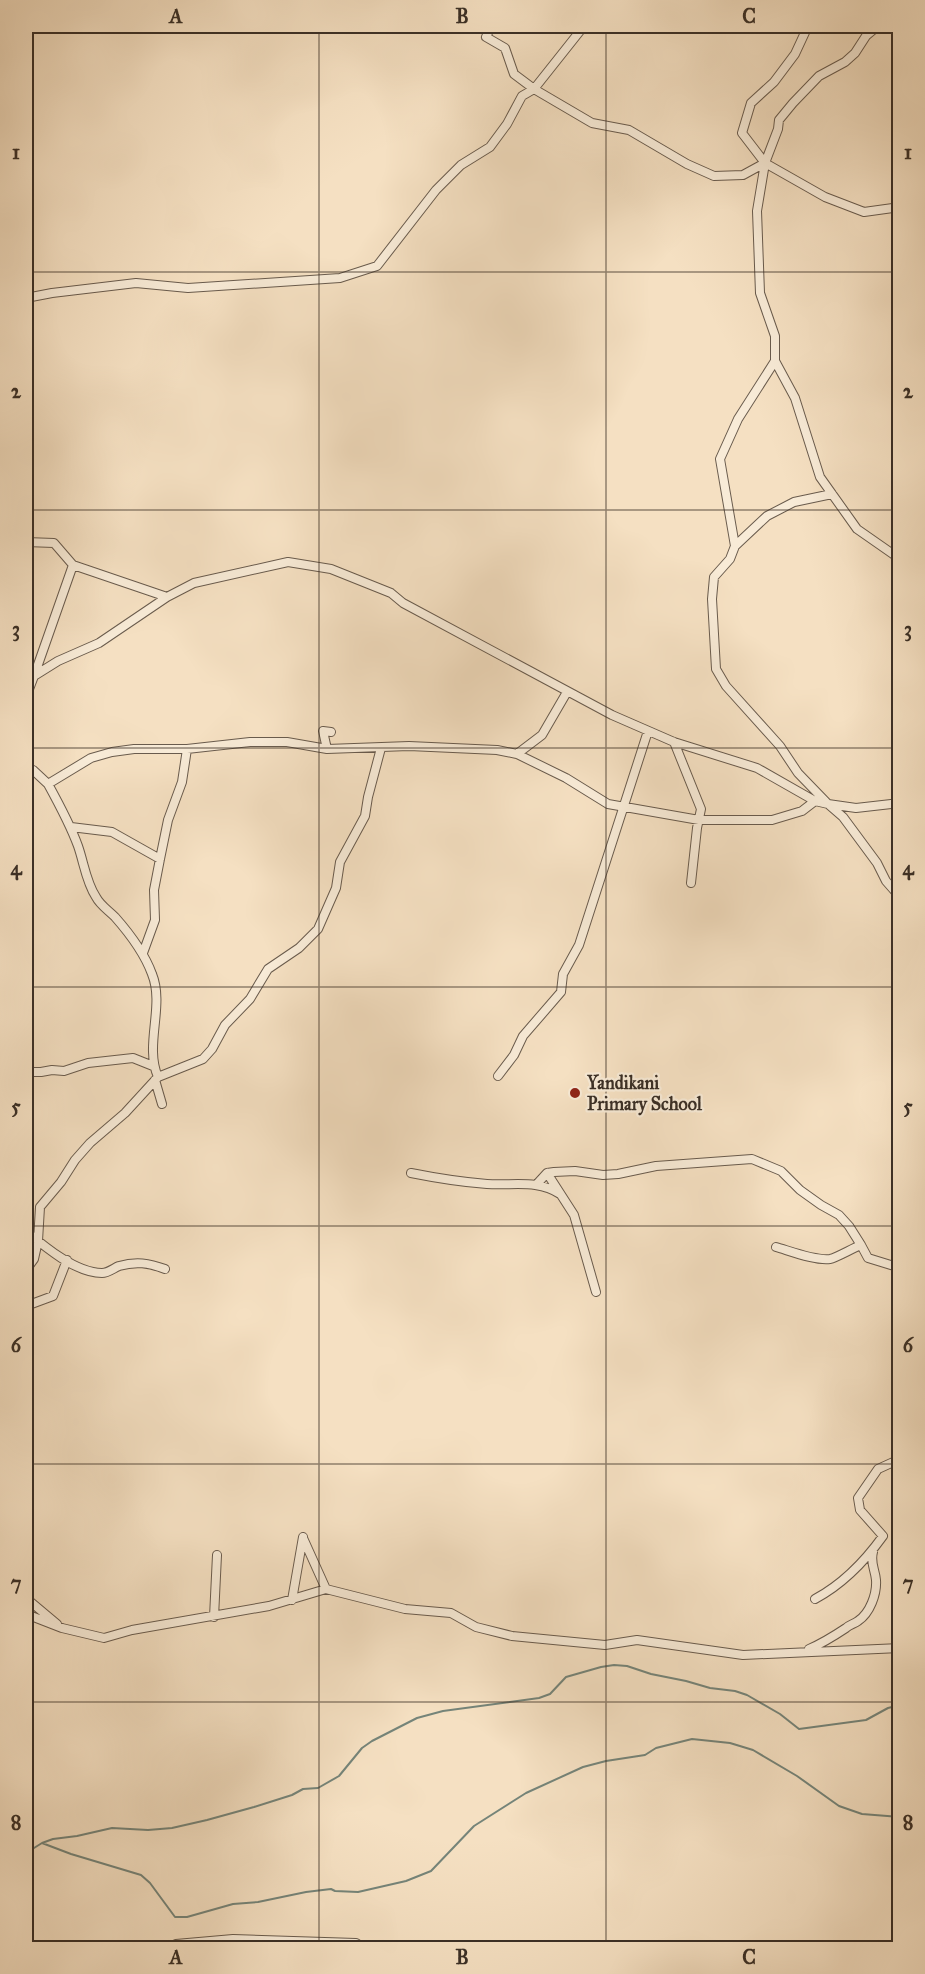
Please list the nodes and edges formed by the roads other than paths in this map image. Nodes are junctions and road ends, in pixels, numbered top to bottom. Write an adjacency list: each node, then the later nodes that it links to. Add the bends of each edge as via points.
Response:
1 (491, 26): 5 (street, via 486,37 505,48 514,74)
2 (584, 26): 5 (street)
3 (808, 26): 6 (street, via 795,54 774,82 751,103 742,133)
4 (878, 26): 6 (street, via 850,58 819,76 793,103 779,120)
5 (534, 89): 6 (street, via 592,123 629,130 714,176 743,175); 8 (street, via 522,96 490,147 461,165 436,190 377,267 340,278 188,288 136,283)
6 (765, 163): 7 (street, via 825,197 864,212); 9 (street, via 757,211 760,293 775,336)
7 (900, 207)
8 (26, 298)
9 (774, 361): 10 (street, via 795,398 820,477); 12 (street, via 738,419 720,459)
10 (832, 494): 12 (street, via 794,502 767,516); 13 (street, via 857,528)
11 (26, 542): 14 (street, via 54,543)
12 (735, 546): 30 (street, via 730,559 714,577 716,669 747,712)
13 (900, 559)
14 (73, 565): 15 (street); 16 (street)
15 (168, 597): 16 (street, via 99,643); 17 (street, via 194,583 288,562 331,569 391,593)
16 (34, 676): 18 (street)
17 (567, 692): 19 (street); 25 (street, via 542,735)
18 (26, 697)
19 (648, 731): 21 (street); 31 (street)
20 (331, 732): 24 (street, via 323,731)
21 (674, 742): 28 (street, via 757,768); 32 (street, via 701,809)
22 (381, 748): 24 (street); 25 (street, via 409,746); 41 (street, via 365,816 340,862 336,888 318,929 268,969 203,1059)
23 (187, 749): 24 (street, via 250,742 287,742); 27 (street, via 112,752 91,758); 34 (street, via 182,782 168,820)
24 (327, 749)
25 (517, 754): 31 (street, via 608,804)
26 (26, 767): 27 (street)
27 (48, 784): 33 (street)
28 (815, 801): 30 (street); 32 (street, via 802,811 772,820)
29 (900, 803): 30 (street, via 856,808)
30 (828, 804): 36 (street, via 843,817)
31 (624, 807): 32 (street); 40 (street, via 579,945 563,974 561,992 523,1036)
32 (699, 820): 35 (street)
33 (70, 827): 34 (street, via 112,832); 37 (street, via 89,886)
34 (160, 859): 37 (street, via 154,890 155,920)
35 (691, 883)
36 (900, 897)
37 (143, 953): 38 (street, via 153,976 156,1001)
38 (153, 1066): 39 (street, via 133,1058 88,1063 64,1071); 41 (street)
39 (26, 1072)
40 (498, 1076)
41 (156, 1079): 42 (street); 48 (street, via 90,1143 40,1207)
42 (162, 1104)
43 (411, 1173): 45 (street, via 456,1181)
44 (547, 1173): 45 (street); 46 (street); 49 (street, via 618,1174 656,1166 752,1159 781,1171 800,1190 839,1215)
45 (536, 1185): 46 (street, via 550,1187)
46 (560, 1194): 55 (street, via 574,1215)
47 (26, 1231): 48 (street)
48 (38, 1241): 51 (street); 54 (street, via 34,1259)
49 (861, 1245): 50 (street, via 831,1259); 52 (street, via 868,1258)
50 (777, 1247)
51 (67, 1260): 53 (street, via 104,1273 137,1262); 56 (street, via 53,1296)
52 (898, 1268)
53 (165, 1269)
54 (26, 1270)
55 (596, 1292)
56 (26, 1306)
57 (900, 1459): 58 (street, via 878,1469 858,1498 860,1510 883,1536)
58 (874, 1548): 62 (street, via 833,1589); 68 (street, via 874,1597 866,1613 834,1638)
59 (217, 1555): 65 (street)
60 (326, 1589): 63 (street); 63 (street, via 303,1537); 68 (street, via 405,1609 451,1613 476,1627 512,1636 605,1645 637,1640 743,1655)
61 (26, 1598): 66 (street)
62 (815, 1599)
63 (292, 1600): 65 (street)
64 (26, 1614): 66 (street)
65 (214, 1617): 66 (street, via 104,1638)
66 (62, 1628)
67 (900, 1648): 68 (street)
68 (804, 1651)
69 (177, 1944): 70 (street, via 233,1940 356,1942)
70 (364, 1948)

